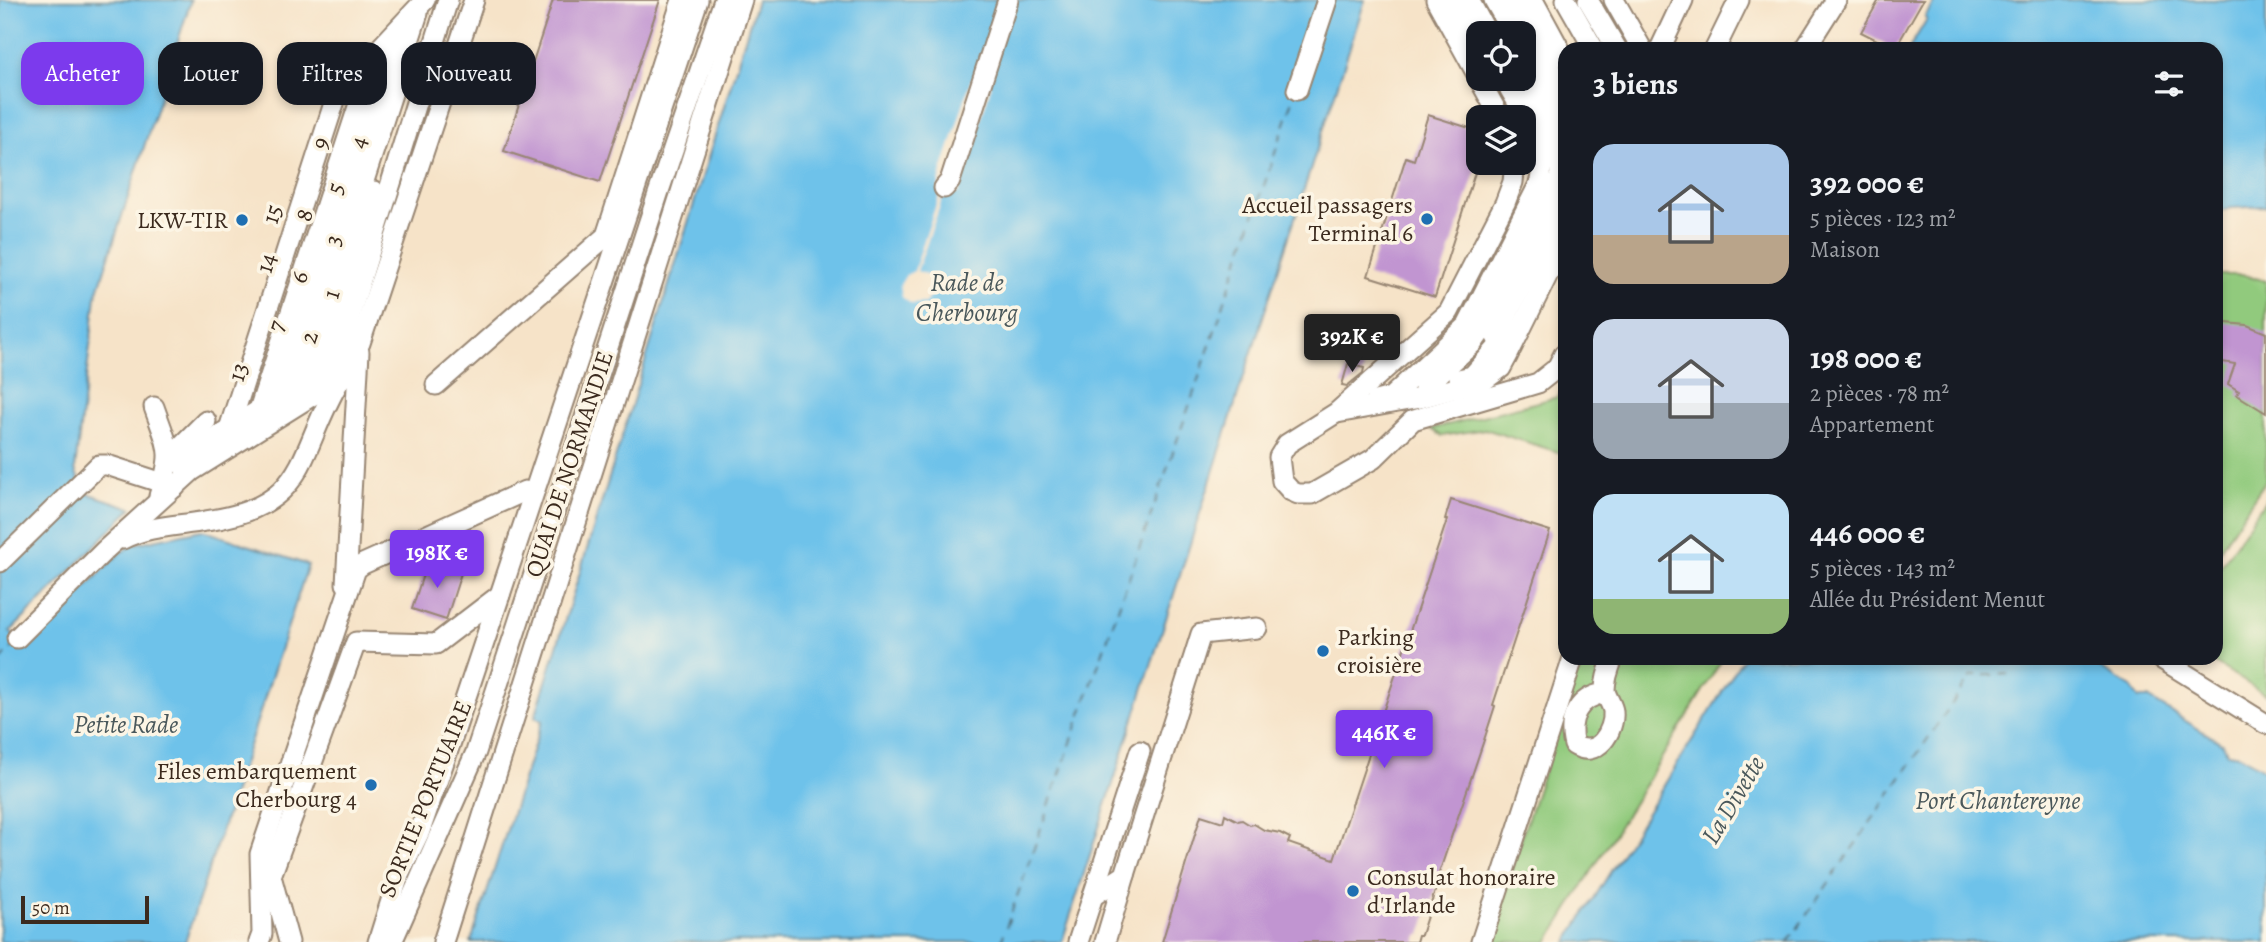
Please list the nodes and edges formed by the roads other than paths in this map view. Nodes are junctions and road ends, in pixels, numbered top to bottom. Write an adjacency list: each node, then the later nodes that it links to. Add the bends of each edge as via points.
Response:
1 (441, 0): 80 (street, 2)
2 (448, 0): 80 (street, 1)
3 (474, 0): 76 (street)
4 (682, 0): 78 (street, via 606,236)
5 (698, 0): 88 (street)
6 (724, 0): 102 (street, SORTIE PORTUAIRE, via 476,752)
7 (742, 0): 103 (street, QUAI DE NORMANDIE)
8 (1008, 0): 71 (street)
9 (1327, 0): 56 (street)
10 (1476, 0): 31 (street)
11 (1484, 0): 32 (street)
12 (1494, 0): 33 (street)
13 (1504, 0): 34 (street)
14 (1513, 0): 55 (street)
15 (1522, 0): 53 (street)
16 (1533, 0): 51 (street)
17 (1544, 0): 40 (street)
18 (1556, 0): 41 (street)
19 (1566, 0): 42 (street)
20 (1577, 0): 43 (street)
21 (1588, 0): 44 (street)
22 (1601, 0): 45 (street)
23 (1614, 0): 46 (street)
24 (1626, 0): 47 (street)
25 (1683, 0): 48 (street)
26 (1740, 0): 49 (street)
27 (1835, 0): 50 (street)
28 (1452, 3): 29 (street); 30 (street); 36 (street); 37 (street); 39 (street)
29 (1469, 21)
30 (1473, 21)
31 (1487, 21)
32 (1496, 21)
33 (1506, 21)
34 (1515, 21)
35 (405, 23): 38 (street); 80 (street, 9); 80 (street, 3); 80 (street, 7)
36 (1466, 25)
37 (1466, 34)
38 (387, 42)
39 (1466, 42)
40 (1568, 42)
41 (1579, 42)
42 (1590, 42)
43 (1602, 42)
44 (1613, 42)
45 (1625, 42)
46 (1638, 42)
47 (1649, 42)
48 (1663, 42)
49 (1719, 42)
50 (1809, 42)
51 (1558, 46)
52 (1536, 59): 61 (street)
53 (1558, 65)
54 (1536, 75): 64 (street)
55 (1558, 81)
56 (1297, 90)
57 (1510, 91): 81 (street, via 1541,149 1539,184 1466,326)
58 (1520, 91): 79 (street, via 1550,151 1548,184 1474,329)
59 (1526, 91): 66 (street)
60 (1535, 91): 65 (street)
61 (1558, 101)
62 (335, 105): 80 (street, 15)
63 (346, 105): 80 (street, 14)
64 (1558, 114)
65 (1558, 133)
66 (1558, 150)
67 (1514, 175): 83 (street, via 1449,312)
68 (1522, 175): 81 (street, via 1520,187 1455,316)
69 (1532, 175): 81 (street, via 1461,321)
70 (1558, 182): 79 (street, via 1490,319)
71 (944, 188)
72 (1558, 199): 79 (street, via 1492,330 1479,348)
73 (1558, 214): 79 (street, via 1487,349)
74 (1558, 232): 79 (street, via 1507,335 1472,376)
75 (1558, 254): 83 (street, via 1494,374 1420,398)
76 (360, 343): 80 (street); 89 (street)
77 (1558, 367): 83 (street, via 1538,383 1413,420 1373,459 1312,494 1291,491 1280,474 1283,449)
78 (436, 384)
79 (1432, 386): 81 (street)
80 (287, 394): 85 (street, via 200,449); 85 (street, via 334,382 192,471); 85 (street, via 321,417 301,465 281,491 252,511 229,518 132,534 18,639 149,510)
81 (1375, 401): 83 (street)
82 (154, 407): 85 (street, via 169,448)
83 (1336, 413)
84 (206, 421): 85 (street, via 179,449)
85 (169, 478): 87 (street, via 99,465)
86 (525, 491): 89 (street, via 363,564)
87 (0, 562)
88 (500, 595): 100 (street, via 436,644 356,642 271,876); 101 (street)
89 (345, 596): 99 (street, via 260,854)
90 (1257, 628): 97 (street, via 1201,634)
91 (1571, 665): 106 (street)
92 (1611, 665): 94 (street)
93 (2171, 665): 95 (street)
94 (1605, 692)
95 (2266, 724)
96 (1140, 751): 98 (street)
97 (1125, 875): 98 (street); 105 (street)
98 (1093, 896): 104 (street)
99 (259, 942)
100 (289, 942)
101 (377, 942)
102 (392, 942)
103 (443, 942)
104 (1078, 942)
105 (1105, 942)
106 (1481, 942)

